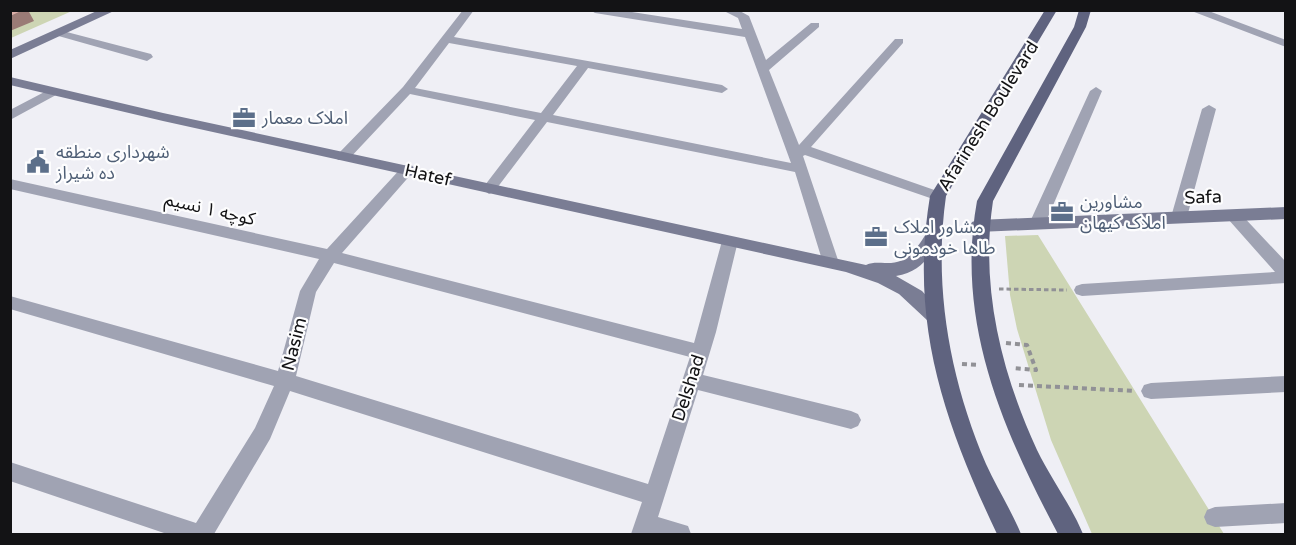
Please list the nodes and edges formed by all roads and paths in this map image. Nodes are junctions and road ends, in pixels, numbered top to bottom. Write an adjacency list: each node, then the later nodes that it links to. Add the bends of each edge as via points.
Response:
1 (80, 10): 15 (street)
2 (110, 10): 11 (street)
3 (469, 10): 13 (street)
4 (595, 10): 9 (street)
5 (727, 10): 12 (street, via 743,16)
6 (1051, 10): 34 (main road, Afarinesh Boulevard)
7 (1084, 10): 39 (main road, Afarinesh Boulevard, via 1080,27 985,201)
8 (1194, 10): 16 (street)
9 (622, 13): 12 (street)
10 (815, 25): 20 (street)
11 (59, 33): 17 (street); 18 (street)
12 (750, 34): 20 (street)
13 (447, 39): 19 (street); 23 (street)
14 (899, 41): 30 (street)
15 (10, 42)
16 (1286, 44)
17 (14, 51)
18 (147, 57)
19 (585, 64): 22 (street); 28 (street)
20 (763, 69): 30 (street)
21 (10, 81): 25 (street, Hatef)
22 (722, 89)
23 (407, 90): 28 (street); 29 (street)
24 (1096, 91): 38 (street)
25 (52, 92): 27 (street); 29 (street, Hatef)
26 (1209, 109): 37 (street)
27 (10, 116)
28 (545, 117): 30 (street, via 670,143); 33 (street)
29 (344, 157): 31 (street, Hatef)
30 (800, 158): 34 (street); 43 (street)
31 (408, 169): 33 (street, Hatef); 42 (street, Nasim)
32 (10, 184): 42 (street, کوچه ۱ نسیم)
33 (489, 189): 41 (street, Hatef)
34 (938, 196): 40 (main road, Afarinesh Boulevard)
35 (1286, 213): 36 (street, Safa)
36 (1233, 215): 37 (street, Safa); 44 (street)
37 (1179, 217): 38 (street, Safa)
38 (1037, 224): 39 (street, Safa)
39 (978, 226): 45 (main road, Afarinesh Boulevard)
40 (932, 238): 43 (street, Hatef, via 920,260 906,268); 48 (main road, Afarinesh Boulevard)
41 (730, 241): 43 (street, Hatef); 50 (street, Delshad)
42 (330, 256): 50 (street, کوچه ۱ نسیم); 53 (street, Nasim, via 308,291)
43 (839, 265): 48 (street, Hatef, via 893,281 918,297)
44 (1286, 275): 46 (street)
45 (982, 289): 46 (path); 54 (main road, Afarinesh Boulevard, via 986,323)
46 (1082, 290)
47 (10, 302): 53 (street)
48 (935, 316): 66 (main road, Afarinesh Boulevard, via 948,381 972,456)
49 (1027, 345): 51 (path)
50 (700, 352): 52 (street, Delshad)
51 (1036, 370)
52 (691, 380): 57 (street); 59 (street, Delshad)
53 (285, 381): 59 (street); 64 (street, Nasim, via 263,433)
54 (1002, 384): 56 (path); 67 (main road, Afarinesh Boulevard, via 1028,454)
55 (1286, 384): 56 (street)
56 (1151, 392)
57 (851, 420)
58 (10, 471): 63 (street)
59 (654, 496): 62 (street, Delshad)
60 (1286, 513): 61 (street)
61 (1215, 517)
62 (643, 529): 65 (street)
63 (197, 534)
64 (202, 534)
65 (680, 534)
66 (1009, 534)
67 (1071, 534)

